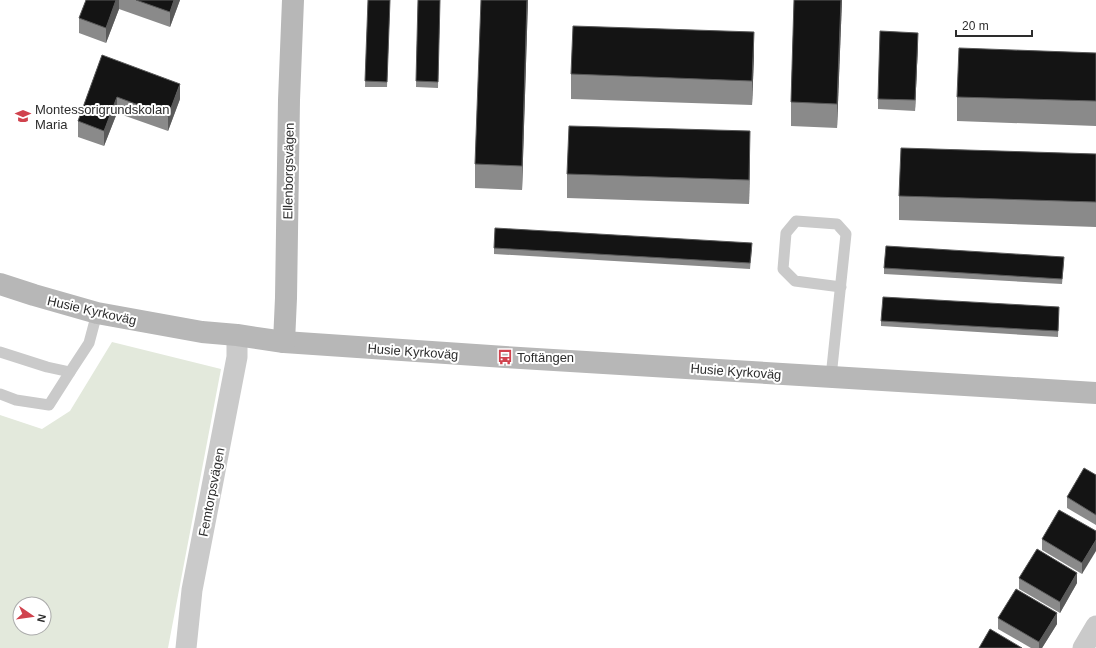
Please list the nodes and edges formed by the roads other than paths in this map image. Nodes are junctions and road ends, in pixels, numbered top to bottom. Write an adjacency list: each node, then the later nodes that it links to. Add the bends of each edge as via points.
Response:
1 (293, 0): 6 (street, Ellenborgsvägen)
2 (0, 284): 4 (street, Husie Kyrkoväg)
3 (841, 287): 3 (lane, via 846,234 837,224 796,221 786,233 783,269 795,281); 9 (lane)
4 (97, 314): 5 (street, Husie Kyrkoväg, via 202,332); 8 (lane, via 89,344)
5 (237, 335): 6 (street, Husie Kyrkoväg); 13 (street, Femtorpsvägen, via 235,366 192,590)
6 (284, 342): 9 (street, Husie Kyrkoväg)
7 (0, 352): 8 (lane)
8 (70, 372): 10 (lane, via 49,404 16,400)
9 (832, 377): 11 (street, Husie Kyrkoväg)
10 (0, 394)
11 (1096, 394)
12 (1096, 626): 14 (street)
13 (186, 648)
14 (1083, 648)

